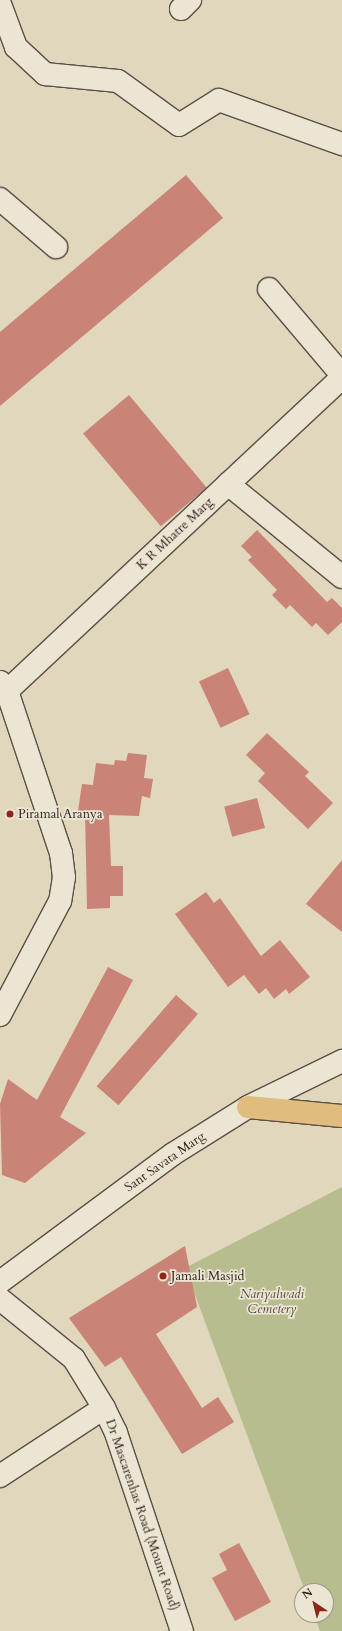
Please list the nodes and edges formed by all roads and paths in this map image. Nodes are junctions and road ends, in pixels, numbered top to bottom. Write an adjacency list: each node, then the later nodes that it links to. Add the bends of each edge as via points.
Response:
1 (0, 4): 2 (street, via 16,47 45,74 118,81 179,125 219,100)
2 (342, 144)
3 (0, 199): 4 (street)
4 (56, 247)
5 (269, 289): 6 (street)
6 (342, 376): 7 (street, K R Mhatre Marg)
7 (228, 484): 8 (street); 9 (street, K R Mhatre Marg)
8 (342, 577)
9 (3, 686): 10 (street, via 61,853 64,877 60,901)
10 (0, 1015)
11 (342, 1061): 12 (street, Sant Savata Marg)
12 (248, 1107): 13 (main road); 14 (street, Sant Savata Marg, via 173,1154)
13 (342, 1116)
14 (0, 1282)
15 (0, 1299): 16 (street, Dr Mascarenhas Road (Mount Road), via 74,1359)
16 (104, 1408): 17 (street); 18 (street, Dr Mascarenhas Road (Mount Road), via 116,1433)
17 (0, 1476)
18 (182, 1631)

